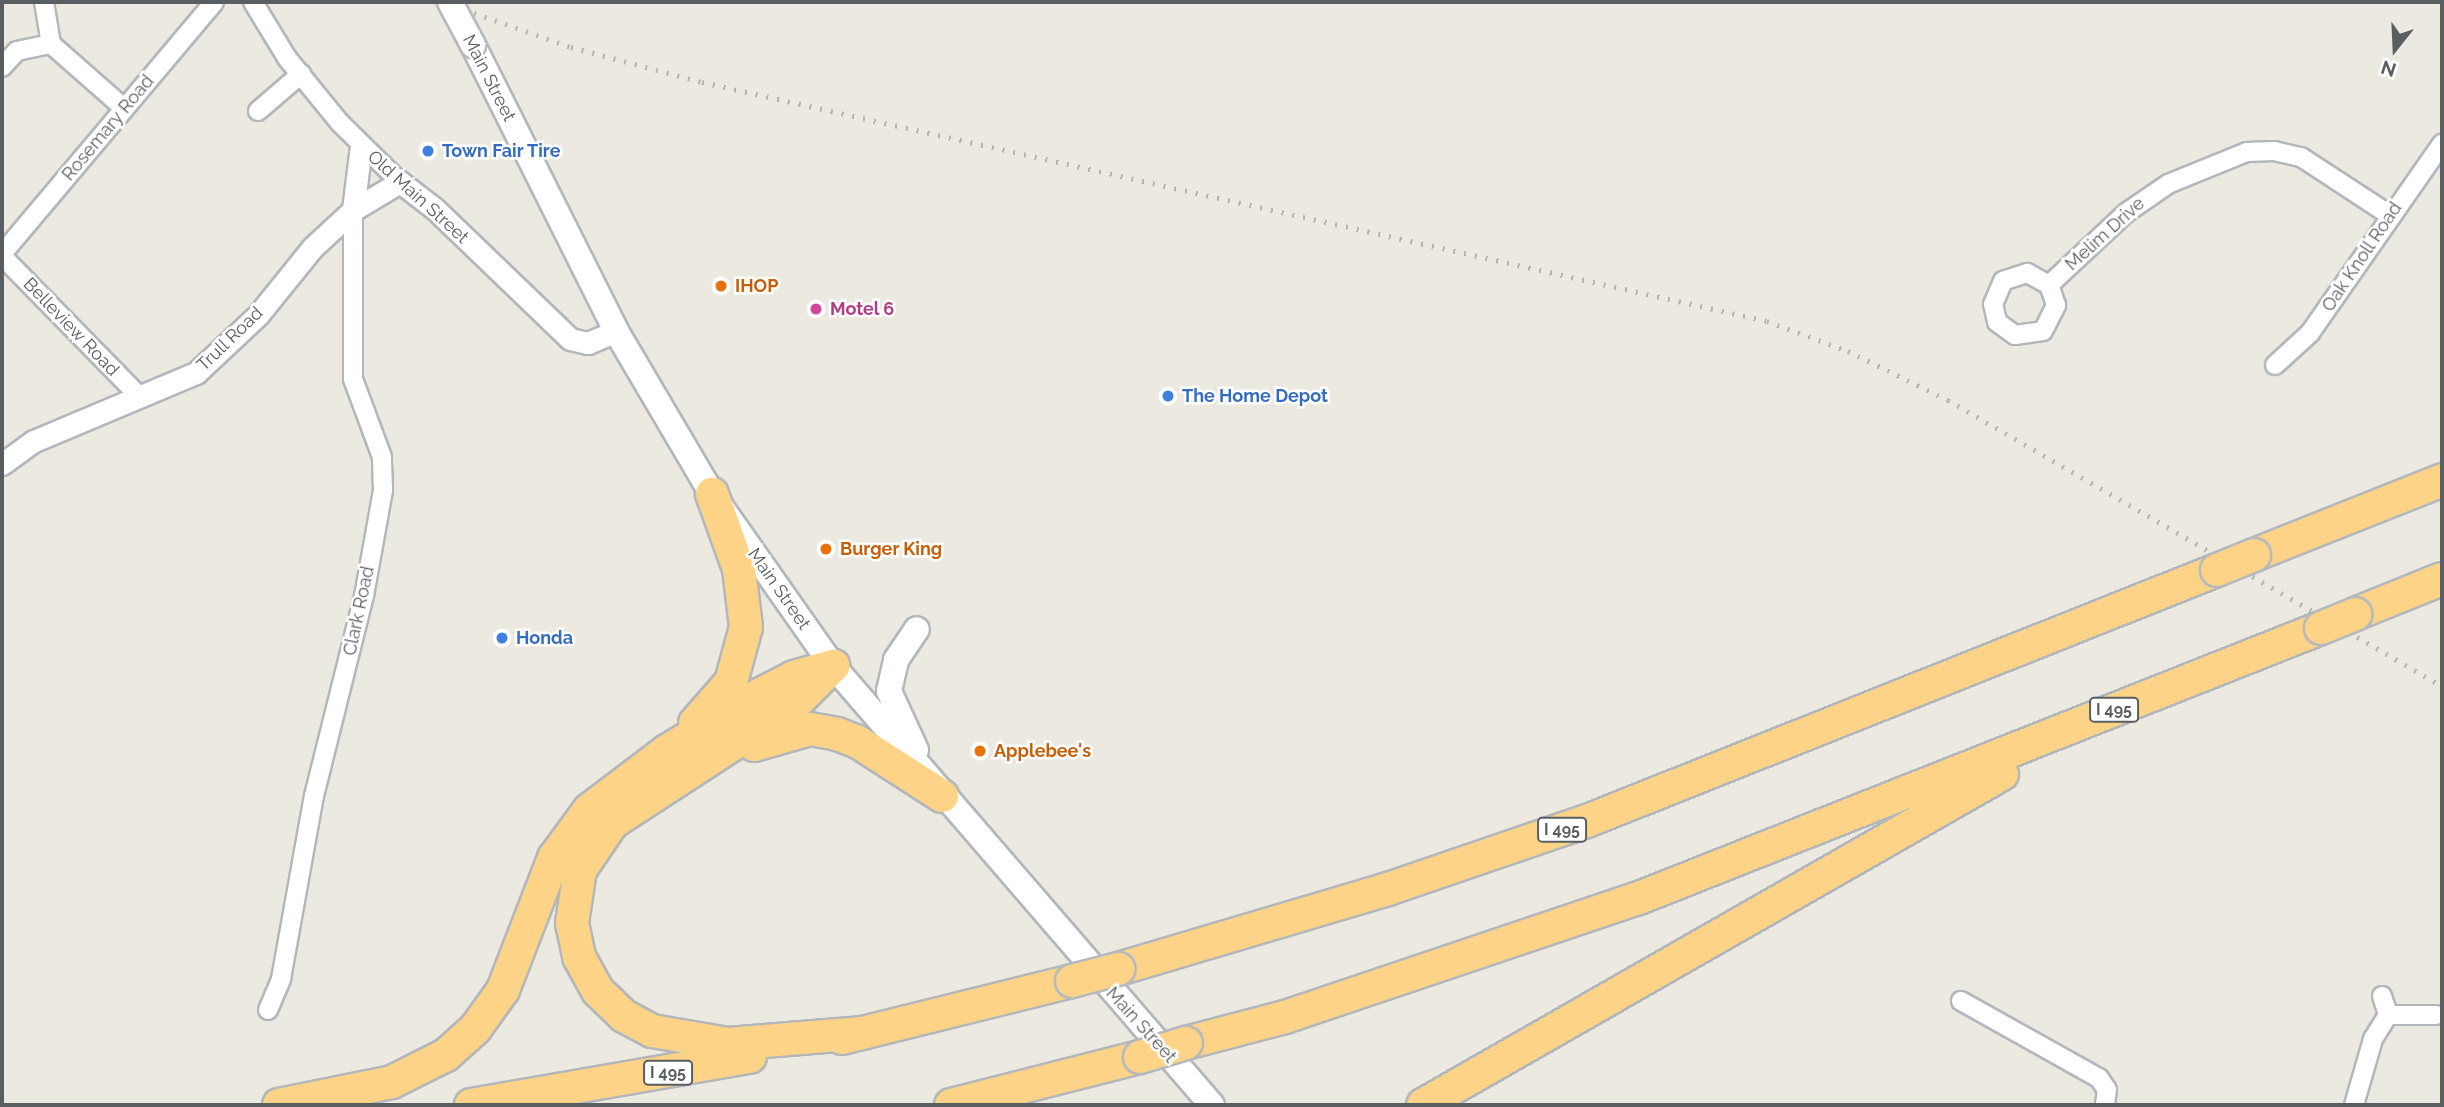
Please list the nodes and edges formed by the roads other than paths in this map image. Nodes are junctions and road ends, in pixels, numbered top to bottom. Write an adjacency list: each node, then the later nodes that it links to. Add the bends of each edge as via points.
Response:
1 (44, 2): 5 (street)
2 (214, 2): 8 (street, Rosemary Road)
3 (253, 2): 7 (street, Old Main Street)
4 (450, 2): 17 (main road, Main Street, bridge)
5 (51, 44): 6 (street, via 17,51); 8 (street)
6 (2, 66)
7 (301, 75): 9 (street); 11 (street, Old Main Street)
8 (125, 109): 15 (street, Rosemary Road)
9 (258, 111)
10 (2442, 144): 14 (street, Oak Knoll Road)
11 (361, 146): 12 (street, Old Main Street); 13 (street)
12 (400, 182): 13 (street, Trull Road); 17 (street, Old Main Street, via 435,209 570,339 587,343)
13 (353, 209): 19 (street, Trull Road, via 312,248 258,315 215,358 195,373); 32 (street, Clark Road, via 353,379 382,457 383,490 364,596 314,796 281,979)
14 (2391, 216): 16 (street, Melim Drive, via 2301,157 2247,152 2153,192); 18 (street, Oak Knoll Road, via 2307,337)
15 (2, 255): 19 (street, Belleview Road)
16 (2049, 285)
17 (615, 331): 22 (main road, Main Street)
18 (2275, 365)
19 (141, 398): 20 (street, Trull Road, via 34,441)
20 (2, 464)
21 (2442, 480): 35 (highway, I 495, bridge, via 1790,744 1574,825 1388,889 1118,968)
22 (712, 494): 25 (main road, Main Street); 27 (highway, via 739,569 744,643 727,688)
23 (2442, 579): 26 (highway, I 495, bridge)
24 (917, 629): 29 (main road, via 896,660 889,691 896,713)
25 (833, 666): 27 (highway, via 777,685); 28 (highway, via 796,703); 29 (main road, Main Street)
26 (2132, 703): 36 (highway, via 1875,843); 39 (highway, I 495, bridge, via 1639,898 1284,1017)
27 (667, 751): 37 (highway, via 597,803 569,833 554,858 503,990 464,1040 410,1076)
28 (710, 762): 29 (highway, via 778,735 810,729 858,742); 35 (highway, via 619,817 586,856 571,911 576,947 588,975 624,1016 679,1038 750,1043)
29 (942, 796): 40 (main road, Main Street)
30 (2382, 996): 33 (street)
31 (1961, 1001): 43 (street, via 2099,1078 2107,1090)
32 (268, 1010)
33 (2388, 1015): 34 (street); 44 (street, via 2373,1039)
34 (2436, 1015)
35 (863, 1033): 38 (highway, I 495, via 655,1075)
36 (1503, 1060): 41 (highway); 42 (highway)
37 (279, 1105)
38 (471, 1105)
39 (951, 1105)
40 (1212, 1105)
41 (1423, 1105)
42 (1448, 1105)
43 (2105, 1105)
44 (2354, 1105)

